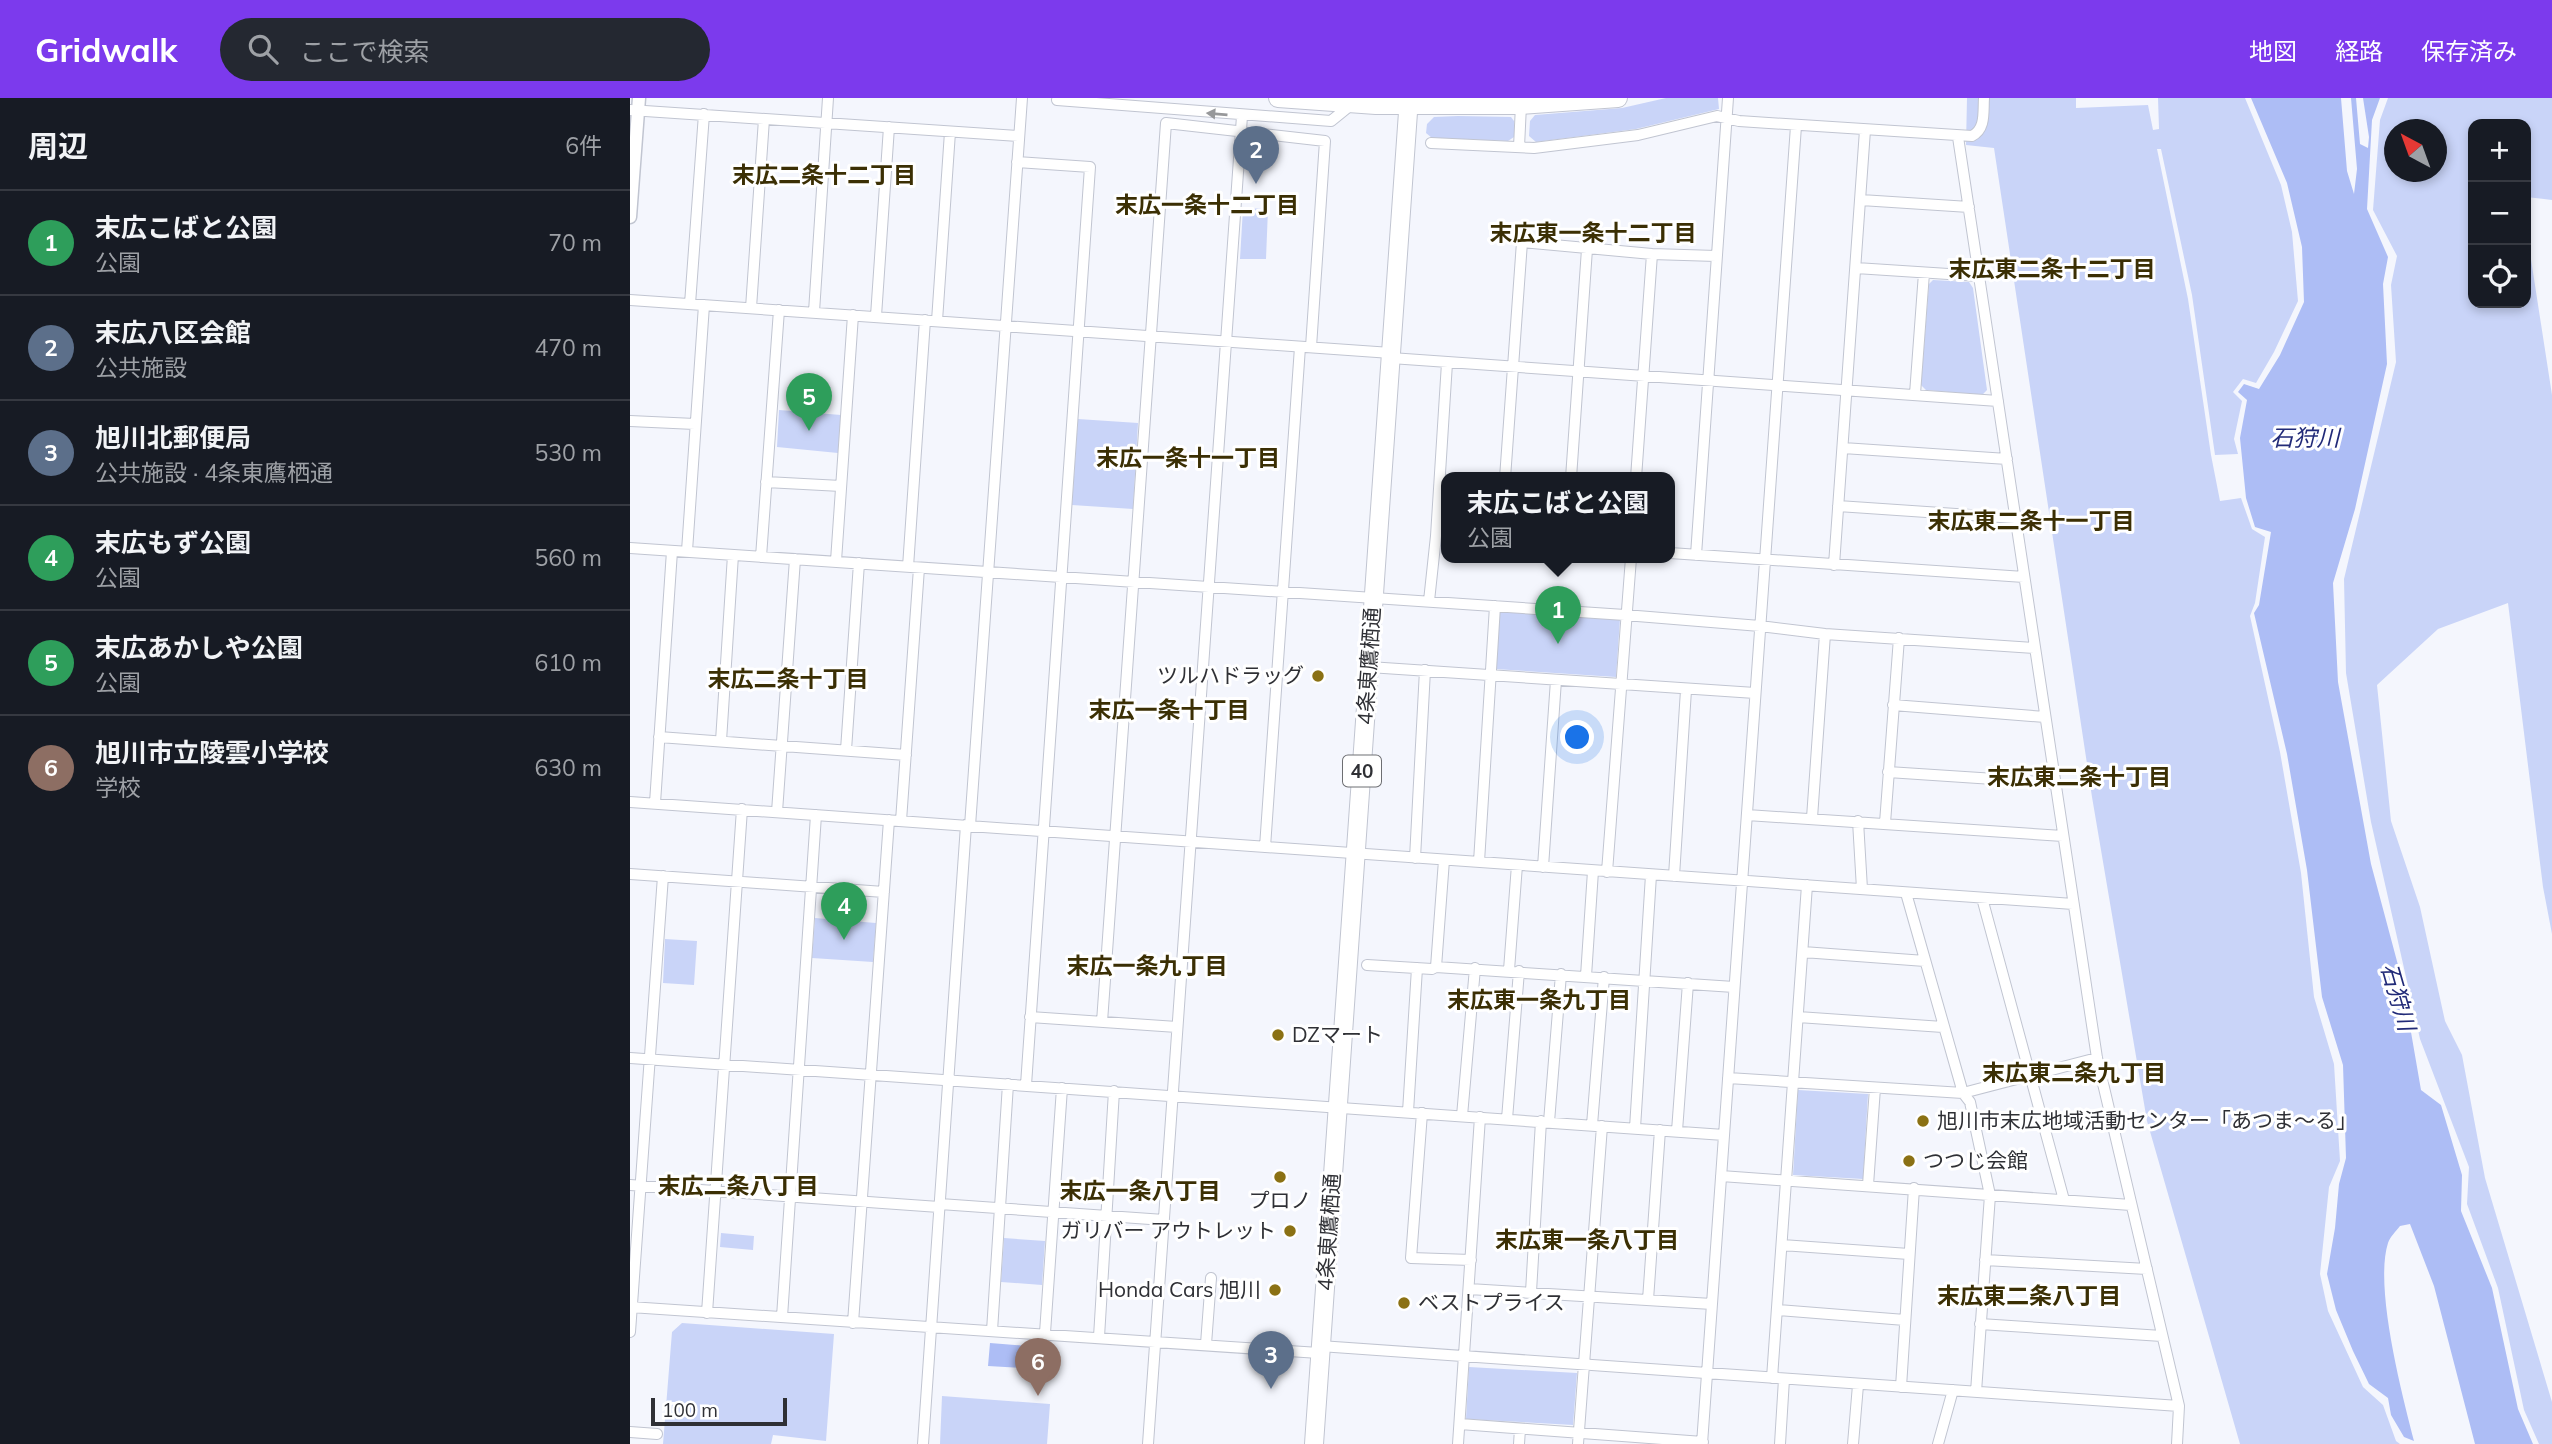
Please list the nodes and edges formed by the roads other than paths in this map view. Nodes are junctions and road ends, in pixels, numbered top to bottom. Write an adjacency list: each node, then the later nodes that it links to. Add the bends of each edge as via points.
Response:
1 (828, 98): 16 (street)
2 (1022, 98): 22 (street)
3 (1278, 98): 9 (highway)
4 (1618, 98): 10 (highway)
5 (1728, 98): 14 (street)
6 (1984, 98): 23 (street, via 1979,133)
7 (1057, 100): 13 (street, one-way to 7)
8 (1409, 102): 9 (highway); 10 (highway); 51 (highway, 4条東鷹栖通 / 40)
9 (1352, 104): 13 (street, via 1331,121)
10 (1521, 105): 25 (street)
11 (636, 106): 12 (street); 29 (street)
12 (704, 114): 15 (street); 37 (street)
13 (1242, 116): 21 (street)
14 (1727, 118): 17 (street); 25 (street, via 1717,116 1593,142); 32 (street)
15 (764, 119): 16 (street); 39 (street)
16 (827, 123): 18 (street); 41 (street)
17 (1796, 126): 19 (street); 57 (street)
18 (889, 128): 20 (street); 43 (street)
19 (1866, 130): 23 (street); 27 (street)
20 (950, 132): 22 (street); 45 (street)
21 (1240, 132): 48 (street, via 1166,123); 49 (street); 50 (street, via 1325,141)
22 (1019, 136): 26 (street)
23 (1958, 137): 28 (street)
24 (1431, 143): 25 (street)
25 (1519, 148)
26 (1017, 162): 46 (street); 47 (street, via 1090,167)
27 (1861, 201): 28 (street); 33 (street)
28 (1969, 207): 35 (street)
29 (630, 217)
30 (1587, 249): 31 (street); 53 (street, via 1522,242); 54 (street)
31 (1652, 254): 32 (street); 55 (street)
32 (1716, 256): 56 (street)
33 (1856, 268): 34 (street); 58 (street)
34 (1924, 273): 35 (street); 59 (street)
35 (1979, 276): 60 (street)
36 (630, 300): 37 (street)
37 (690, 304): 38 (street)
38 (704, 305): 39 (street); 62 (street)
39 (751, 308): 40 (street)
40 (779, 310): 41 (street); 69 (street)
41 (814, 312): 42 (street)
42 (853, 315): 43 (street); 70 (street)
43 (876, 316): 44 (street)
44 (925, 320): 45 (street); 87 (street)
45 (937, 321): 46 (street)
46 (1005, 325): 47 (street); 89 (street)
47 (1079, 332): 48 (street); 90 (street)
48 (1152, 337): 49 (street); 92 (street)
49 (1226, 341): 50 (street); 93 (street)
50 (1306, 347): 51 (street); 94 (street)
51 (1391, 356): 52 (street); 95 (highway, 4条東鷹栖通 / 40)
52 (1447, 363): 53 (street); 65 (street)
53 (1513, 368): 54 (street); 66 (street)
54 (1577, 372): 55 (street); 67 (street)
55 (1643, 378): 56 (street); 68 (street)
56 (1709, 382): 57 (street); 79 (street)
57 (1778, 386): 58 (street); 82 (street)
58 (1847, 391): 59 (street); 63 (street)
59 (1915, 394): 60 (street)
60 (1998, 401): 64 (street)
61 (630, 421): 62 (street)
62 (695, 424): 76 (street)
63 (1843, 448): 64 (street); 71 (street)
64 (2007, 459): 72 (street)
65 (1443, 472)
66 (1505, 472)
67 (1570, 472)
68 (1636, 472)
69 (766, 482): 70 (street); 80 (street)
70 (841, 486): 83 (street)
71 (1838, 506): 72 (street); 86 (street)
72 (2015, 518): 91 (street)
73 (1441, 536): 96 (street)
74 (630, 548): 75 (street)
75 (672, 551): 76 (street); 112 (street)
76 (687, 551): 78 (street)
77 (1675, 553): 79 (street)
78 (733, 555): 80 (street); 113 (street)
79 (1696, 555): 82 (street)
80 (761, 556): 81 (street)
81 (795, 559): 83 (street); 114 (street)
82 (1765, 560): 86 (street); 99 (street)
83 (836, 562): 84 (street)
84 (859, 563): 87 (street); 115 (street)
85 (1630, 563): 98 (street)
86 (1834, 565): 91 (street)
87 (908, 567): 88 (street)
88 (919, 568): 89 (street); 116 (street)
89 (987, 572): 90 (street); 129 (street)
90 (1061, 577): 92 (street); 130 (street)
91 (2024, 578): 102 (street)
92 (1134, 581): 93 (street); 131 (street)
93 (1209, 588): 94 (street); 133 (street)
94 (1283, 594): 95 (street); 134 (street)
95 (1374, 598): 96 (street); 103 (highway, 4条東鷹栖通 / 40)
96 (1429, 601): 97 (street)
97 (1495, 606): 98 (street); 105 (street)
98 (1625, 615): 99 (street); 107 (street)
99 (1760, 626): 100 (street); 109 (street)
100 (1825, 634): 101 (street); 125 (street)
101 (1899, 638): 102 (street); 110 (street)
102 (2035, 648): 111 (street)
103 (1369, 667): 104 (street); 135 (highway, 4条東鷹栖通 / 40)
104 (1425, 670): 105 (street); 136 (street)
105 (1491, 675): 106 (street); 138 (street)
106 (1556, 680): 107 (street); 140 (street)
107 (1621, 684): 108 (street); 142 (street)
108 (1686, 690): 109 (street); 146 (street)
109 (1755, 693): 124 (street)
110 (1894, 705): 111 (street); 117 (street)
111 (2045, 717): 118 (street)
112 (659, 737): 113 (street); 120 (street)
113 (721, 741): 114 (street)
114 (782, 746): 115 (street); 122 (street)
115 (846, 750): 116 (street)
116 (906, 755): 126 (street)
117 (1888, 772): 118 (street); 128 (street)
118 (2055, 783): 132 (street)
119 (630, 802): 120 (street)
120 (655, 803): 121 (street)
121 (742, 809): 122 (street); 147 (street)
122 (777, 812): 123 (street)
123 (816, 815): 126 (street); 150 (street)
124 (1747, 815): 125 (street); 148 (street)
125 (1812, 818): 127 (street)
126 (895, 820): 129 (street); 152 (street)
127 (1858, 821): 128 (street); 151 (street)
128 (1885, 823): 132 (street)
129 (968, 826): 130 (street); 182 (street)
130 (1044, 831): 131 (street); 169 (street)
131 (1116, 836): 133 (street); 171 (street)
132 (2063, 836): 155 (street)
133 (1191, 842): 134 (street); 172 (street)
134 (1265, 847): 135 (street)
135 (1356, 853): 136 (street); 191 (highway, 4条東鷹栖通 / 40)
136 (1415, 858): 137 (street)
137 (1444, 860): 138 (street); 159 (street)
138 (1479, 862): 139 (street)
139 (1517, 865): 140 (street); 162 (street)
140 (1543, 867): 141 (street)
141 (1593, 871): 142 (street); 164 (street)
142 (1607, 872): 144 (street)
143 (630, 874): 145 (street)
144 (1651, 875): 146 (street); 166 (street)
145 (663, 876): 147 (street); 176 (street)
146 (1674, 876): 148 (street)
147 (737, 882): 150 (street); 177 (street)
148 (1742, 882): 149 (street); 168 (street)
149 (1807, 886): 151 (street); 156 (street)
150 (811, 888): 152 (street); 178 (street)
151 (1861, 890): 153 (street)
152 (884, 892): 179 (street)
153 (1906, 892): 154 (street); 157 (street)
154 (1982, 898): 155 (street); 180 (street)
155 (2073, 904): 175 (street)
156 (1802, 952): 157 (street); 170 (street)
157 (1925, 961): 173 (street)
158 (1367, 965): 160 (street)
159 (1436, 967): 160 (street); 161 (street)
160 (1417, 968): 192 (street)
161 (1475, 968): 162 (street); 194 (street)
162 (1514, 970): 163 (street); 196 (street)
163 (1561, 974): 164 (street); 197 (street)
164 (1586, 976): 165 (street)
165 (1604, 977): 166 (street); 198 (street)
166 (1646, 980): 167 (street); 199 (street)
167 (1688, 983): 168 (street); 201 (street)
168 (1734, 987): 181 (street)
169 (1030, 1017): 171 (street); 185 (street)
170 (1798, 1017): 173 (street); 183 (street)
171 (1102, 1022): 172 (street)
172 (1177, 1027): 190 (street)
173 (1943, 1027): 189 (street)
174 (630, 1058): 176 (street)
175 (2097, 1058): 180 (street); 214 (street)
176 (650, 1060): 177 (street); 206 (street)
177 (725, 1065): 178 (street); 208 (street)
178 (799, 1070): 179 (street); 210 (street)
179 (871, 1075): 182 (street); 212 (street)
180 (2030, 1076): 189 (street); 211 (street)
181 (1728, 1078): 183 (street); 202 (street)
182 (948, 1081): 184 (street); 213 (street)
183 (1793, 1082): 187 (street); 204 (street)
184 (1008, 1084): 185 (street); 215 (street)
185 (1026, 1085): 186 (street)
186 (1062, 1088): 188 (street); 216 (street)
187 (1875, 1088): 189 (street); 205 (street)
188 (1114, 1091): 190 (street); 217 (street)
189 (1964, 1093): 209 (street, via 1970,1102)
190 (1172, 1095): 191 (street); 218 (street)
191 (1338, 1107): 192 (street); 245 (highway, 4条東鷹栖通 / 40)
192 (1408, 1112): 193 (street)
193 (1422, 1113): 194 (street); 222 (street, via 1411,1258)
194 (1462, 1116): 195 (street)
195 (1480, 1117): 196 (street); 222 (street)
196 (1507, 1119): 197 (street)
197 (1545, 1122): 198 (street); 226 (street)
198 (1597, 1125): 199 (street); 227 (street)
199 (1635, 1128): 200 (street)
200 (1660, 1130): 201 (street); 228 (street)
201 (1677, 1131): 202 (street)
202 (1724, 1135): 203 (street)
203 (1721, 1175): 204 (street); 229 (street)
204 (1785, 1180): 205 (street); 219 (street)
205 (1868, 1185): 207 (street)
206 (635, 1186): 208 (street); 230 (street)
207 (1914, 1188): 209 (street); 220 (street)
208 (716, 1192): 210 (street); 232 (street)
209 (1990, 1195): 211 (street); 221 (street)
210 (791, 1196): 212 (street); 233 (street)
211 (2064, 1200): 214 (street)
212 (862, 1201): 213 (street); 235 (street)
213 (939, 1205): 215 (street); 237 (street)
214 (2131, 1205): 223 (street)
215 (1000, 1208): 216 (street); 238 (street)
216 (1053, 1212): 217 (street); 240 (street)
217 (1107, 1216): 218 (street); 242 (street)
218 (1164, 1220): 243 (street)
219 (1782, 1245): 220 (street); 231 (street)
220 (1909, 1254): 234 (street)
221 (1985, 1259): 223 (street); 236 (street)
222 (1471, 1260): 225 (street)
223 (2147, 1269): 241 (street)
224 (1211, 1278): 244 (street)
225 (1469, 1289): 226 (street); 246 (street)
226 (1531, 1292): 227 (street)
227 (1588, 1297): 228 (street); 247 (street)
228 (1648, 1300): 229 (street)
229 (1712, 1304): 248 (street)
230 (631, 1307): 232 (street); 239 (street)
231 (1778, 1310): 234 (street); 249 (street)
232 (708, 1312): 233 (street)
233 (782, 1317): 235 (street)
234 (1905, 1320): 252 (street)
235 (853, 1323): 237 (street)
236 (1980, 1324): 241 (street); 254 (street)
237 (930, 1328): 238 (street); 263 (street)
238 (992, 1331): 240 (street)
239 (630, 1332)
240 (1045, 1333): 242 (street)
241 (2162, 1336): 255 (street)
242 (1099, 1337): 243 (street)
243 (1155, 1341): 244 (street); 264 (street)
244 (1206, 1344): 245 (street)
245 (1319, 1349): 246 (street); 265 (highway, 4条東鷹栖通 / 40)
246 (1464, 1356): 247 (street); 256 (street)
247 (1584, 1365): 248 (street); 260 (street)
248 (1707, 1373): 249 (street); 262 (street)
249 (1772, 1378): 250 (street)
250 (1784, 1379): 251 (street); 268 (street)
251 (1858, 1385): 252 (street); 269 (street)
252 (1901, 1387): 253 (street)
253 (1953, 1390): 254 (street); 270 (street)
254 (1976, 1392): 255 (street)
255 (2179, 1406): 271 (street)
256 (1460, 1424): 257 (street); 266 (street)
257 (1520, 1429): 260 (street); 267 (street)
258 (630, 1432): 259 (street)
259 (657, 1434)
260 (1578, 1439): 261 (street)
261 (1639, 1441): 262 (street)
262 (1702, 1443)
263 (923, 1444)
264 (1148, 1444)
265 (1314, 1444)
266 (1458, 1444)
267 (1519, 1444)
268 (1780, 1444)
269 (1853, 1444)
270 (1938, 1444)
271 (2177, 1444)

